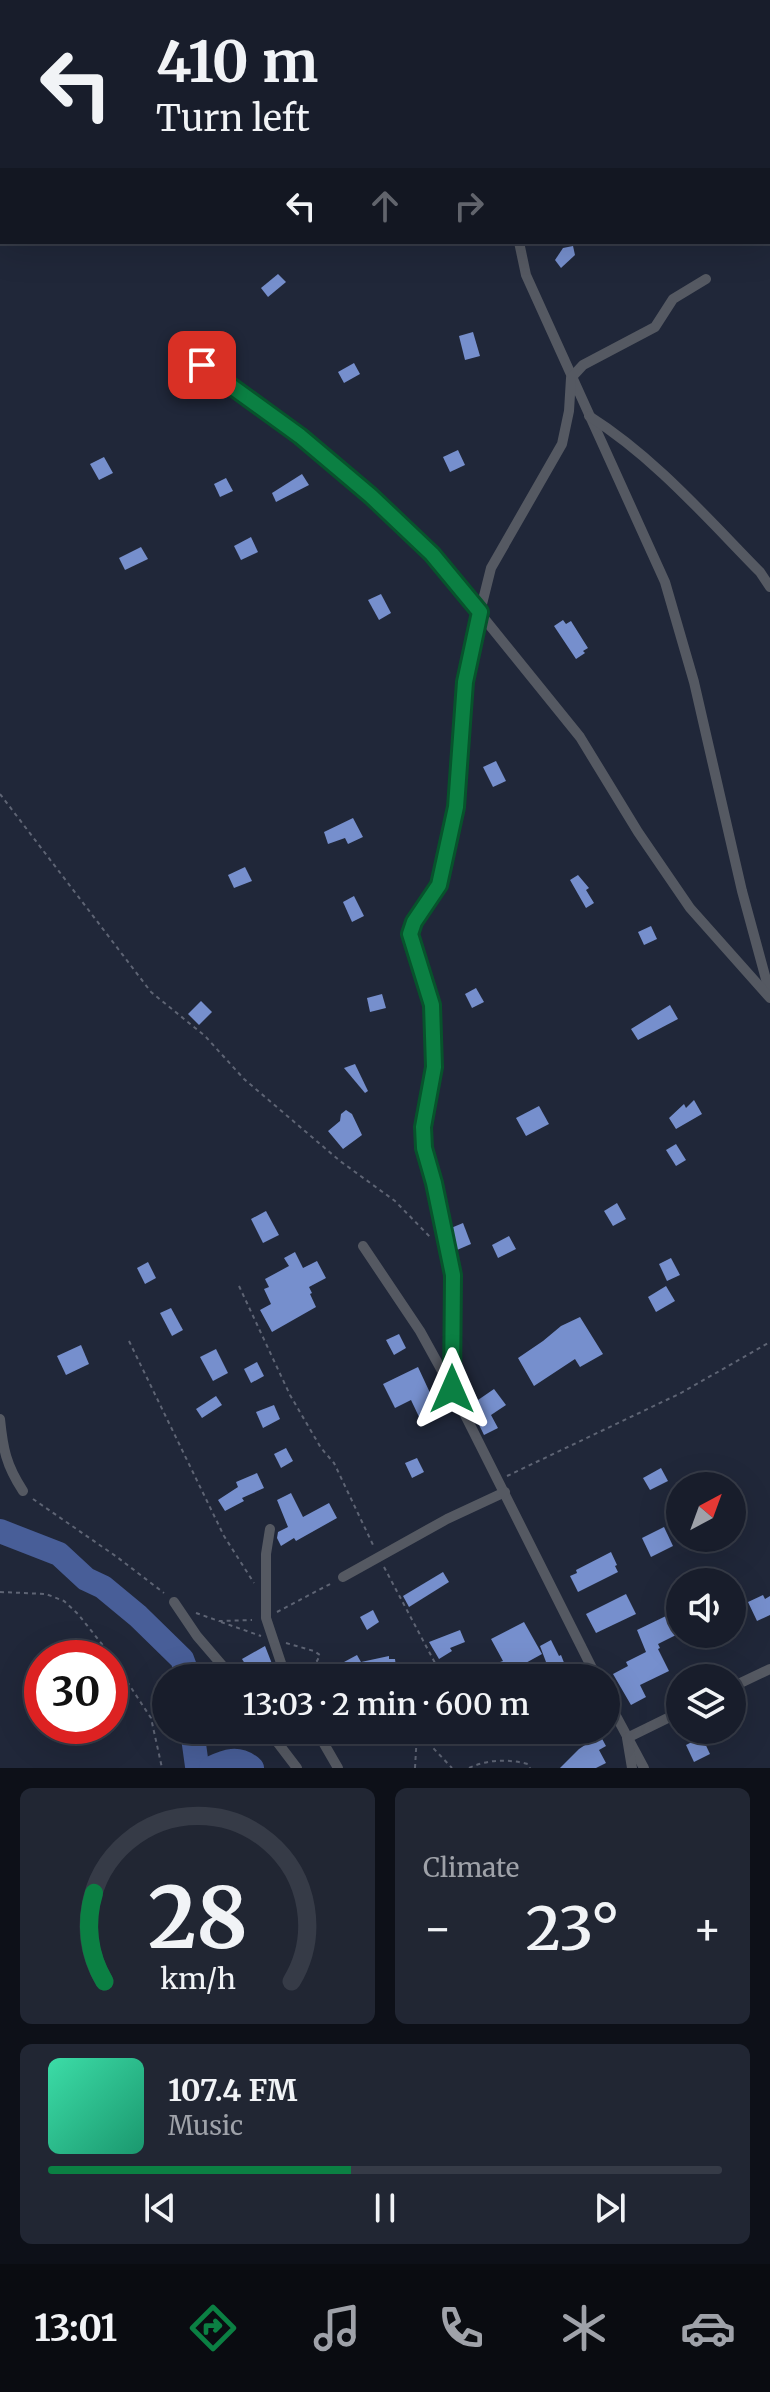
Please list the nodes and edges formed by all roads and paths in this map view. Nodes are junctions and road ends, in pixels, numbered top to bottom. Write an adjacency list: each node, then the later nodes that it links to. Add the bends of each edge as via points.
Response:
1 (519, 244): 4 (street, via 526,275)
2 (706, 279): 4 (street, via 673,299 655,327 583,365)
3 (202, 365): 7 (street, via 371,496 432,554)
4 (571, 378): 5 (street); 7 (street, via 562,444 491,568)
5 (588, 415): 6 (street, via 666,477); 9 (street, via 665,582)
6 (770, 587)
7 (480, 612): 9 (street, via 580,737 690,908); 11 (street, via 465,682 456,807 439,885 410,934 432,1005 434,1067 424,1148)
8 (0, 794): 11 (path, via 151,992 205,1036 244,1079 395,1201)
9 (770, 996)
10 (363, 1246): 15 (street)
11 (450, 1257): 15 (street)
12 (239, 1286): 21 (path, via 290,1395 334,1463)
13 (129, 1341): 24 (path, via 224,1536)
14 (770, 1342): 17 (path, via 681,1393)
15 (452, 1389): 17 (street)
16 (0, 1419): 18 (street, via 9,1470)
17 (498, 1480): 19 (street)
18 (23, 1491): 25 (path)
19 (505, 1492): 21 (street); 33 (street)
20 (270, 1529): 24 (street)
21 (380, 1558): 22 (street); 32 (path)
22 (343, 1577): 26 (path)
23 (0, 1592): 41 (path, via 46,1594 78,1614 151,1718)
24 (267, 1594): 26 (street)
25 (174, 1602): 27 (path); 29 (street)
26 (266, 1618): 27 (path); 28 (street)
27 (219, 1621): 28 (path)
28 (272, 1640): 30 (street); 31 (path, via 320,1655)
29 (221, 1664)
30 (281, 1664)
31 (311, 1664)
32 (436, 1664)
33 (590, 1664)
34 (770, 1669): 35 (street)
35 (746, 1680)
36 (666, 1719): 38 (street)
37 (620, 1724): 38 (street)
38 (627, 1738): 48 (street); 49 (street)
39 (279, 1744): 42 (street)
40 (324, 1744): 43 (street)
41 (162, 1768)
42 (297, 1768)
43 (338, 1768)
44 (415, 1768): 45 (path, via 417,1731)
45 (452, 1768)
46 (469, 1768): 47 (path, via 511,1760)
47 (530, 1768)
48 (632, 1768)
49 (644, 1768)

